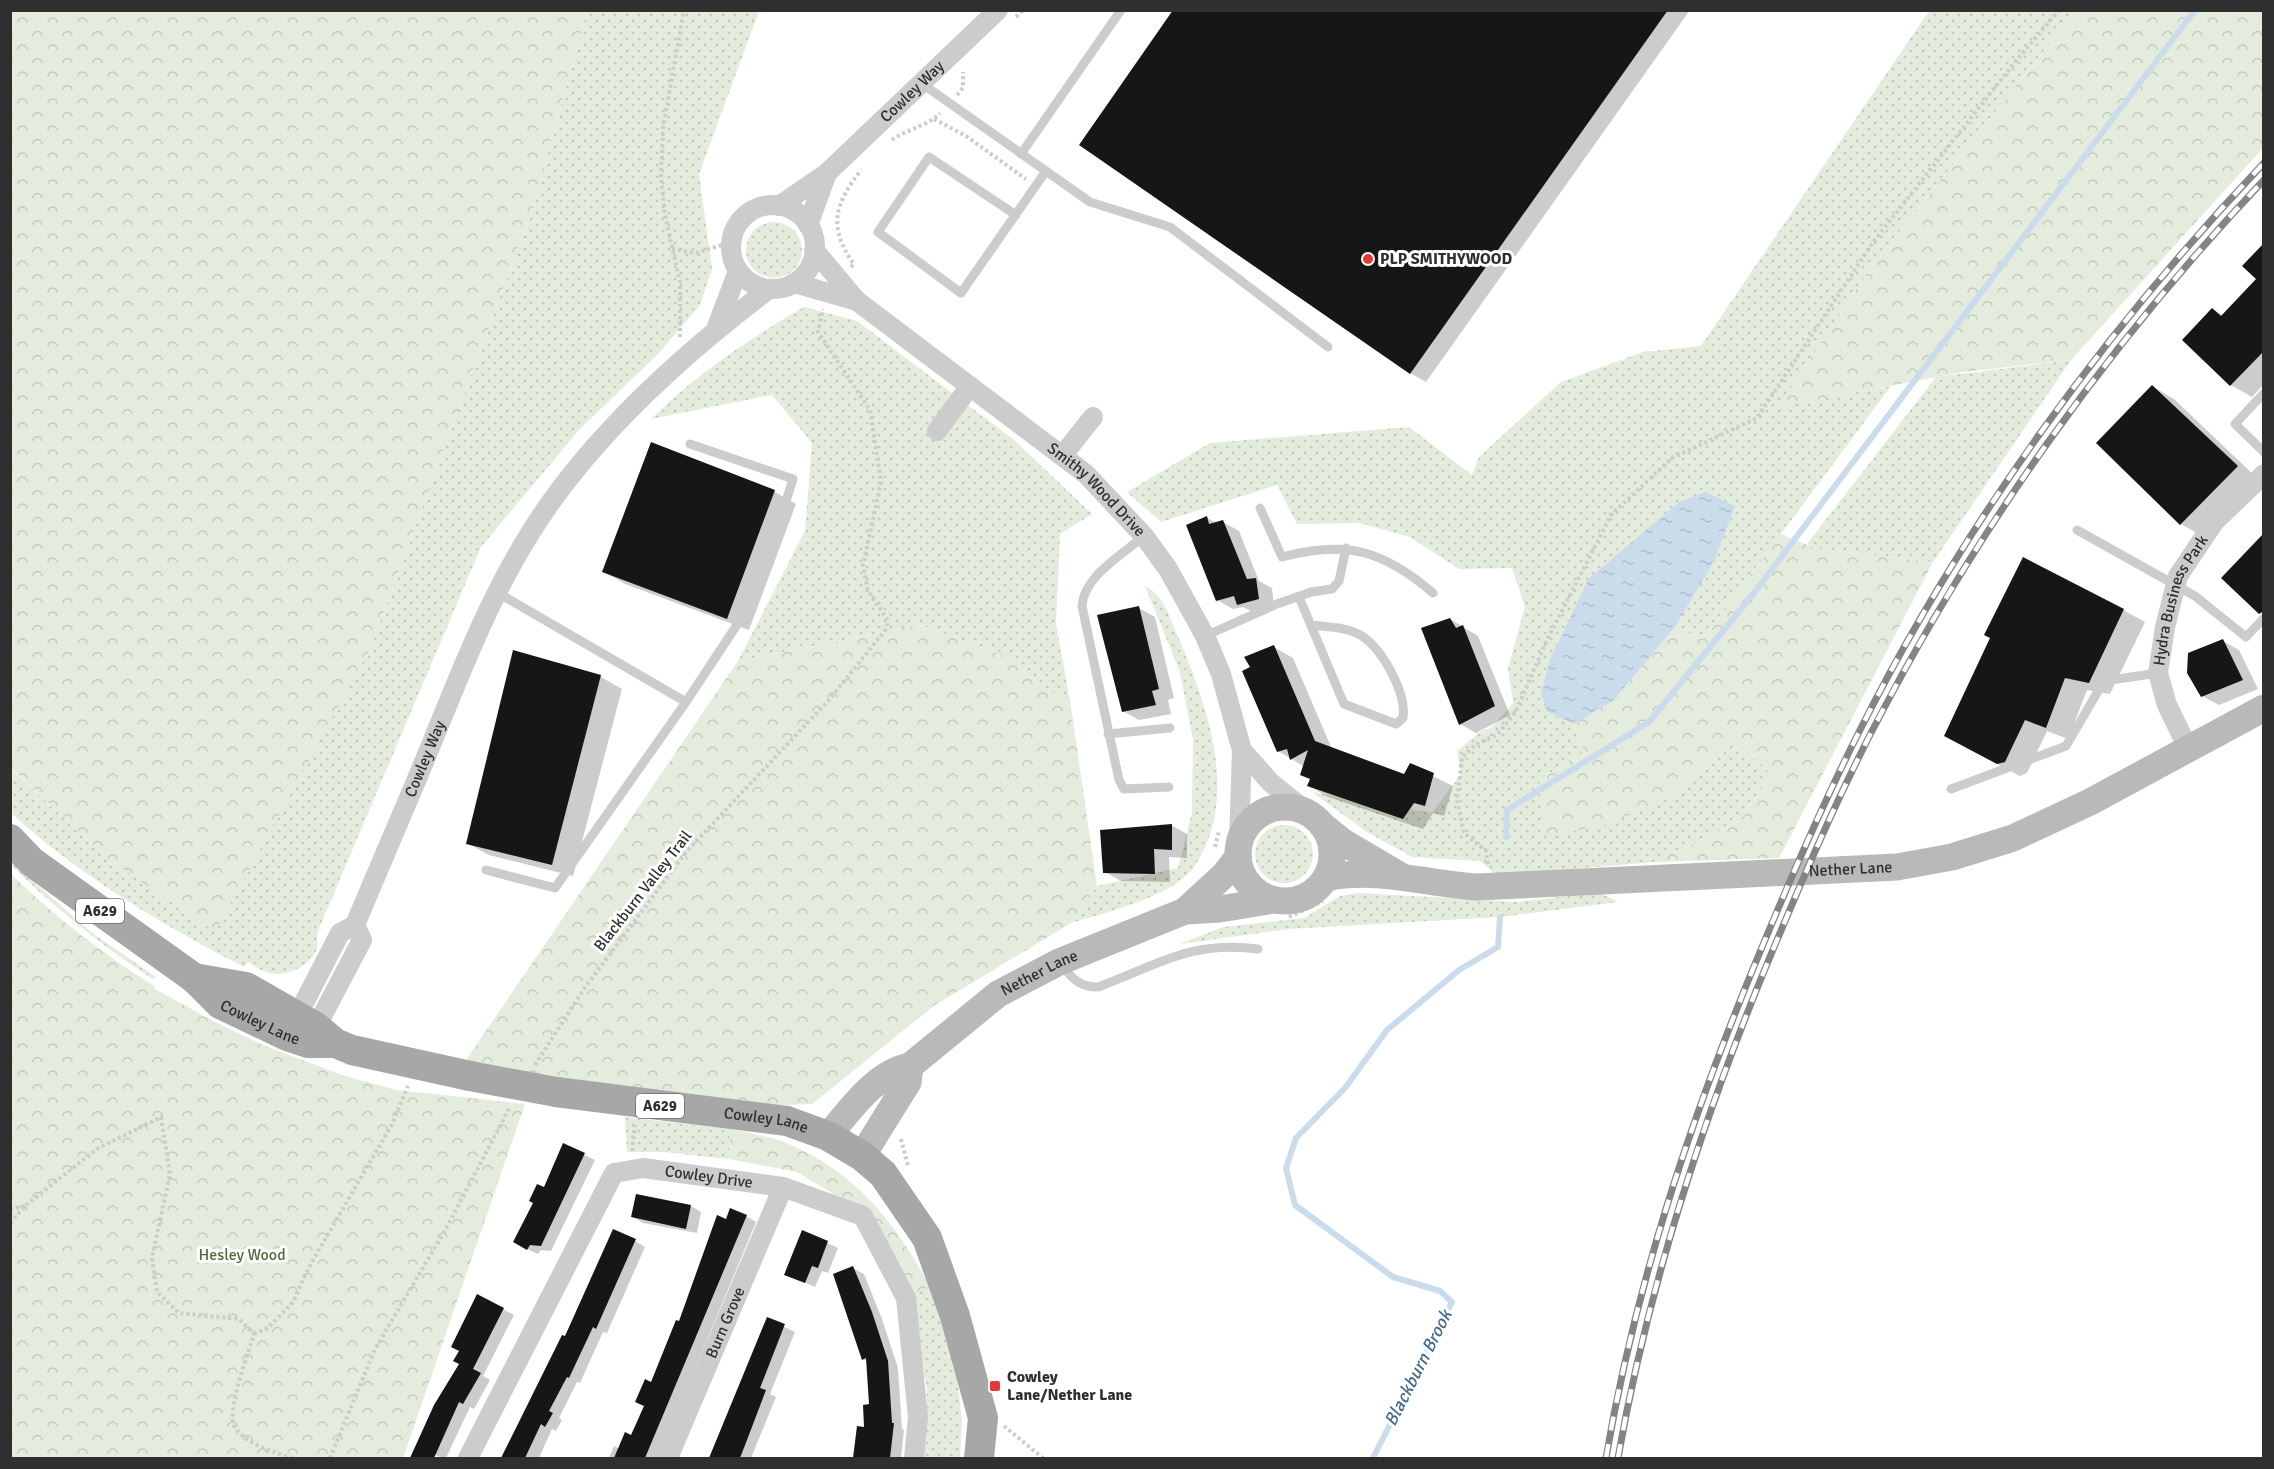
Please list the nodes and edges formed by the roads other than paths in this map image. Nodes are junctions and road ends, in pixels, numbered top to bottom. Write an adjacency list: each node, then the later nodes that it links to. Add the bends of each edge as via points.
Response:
1 (998, 10): 3 (street, Cowley Way)
2 (1121, 10): 4 (lane)
3 (921, 83): 4 (lane); 6 (street, Cowley Way)
4 (1021, 154): 5 (lane)
5 (1046, 171): 8 (lane); 16 (lane, via 1090,202 1170,228)
6 (827, 173): 7 (street, Cowley Way); 9 (street, Cowley Way)
7 (779, 206): 9 (street, via 799,214); 11 (street, via 759,207 746,214 734,230 732,257)
8 (1016, 214): 8 (lane, via 961,293 878,232 929,157)
9 (808, 225): 10 (street)
10 (814, 250): 12 (street, via 811,265); 14 (street, Smithy Wood Drive)
11 (738, 271): 13 (street, via 755,285); 15 (street, Cowley Way)
12 (794, 284): 13 (street); 14 (street, Smithy Wood Drive)
13 (769, 289): 15 (street, Cowley Way)
14 (857, 301): 17 (street, Smithy Wood Drive)
15 (716, 329): 30 (street, Cowley Way, via 631,408 571,477 529,535)
16 (1328, 346)
17 (970, 386): 20 (street); 23 (street, Smithy Wood Drive)
18 (2264, 393): 22 (lane, via 2235,424)
19 (1093, 417): 23 (street)
20 (937, 431)
21 (690, 444): 37 (lane, via 793,479 750,605)
22 (2264, 452)
23 (1062, 456): 27 (street, Smithy Wood Drive, via 1086,474)
24 (2264, 474): 29 (street, Hydra Business Park, via 2215,521)
25 (1260, 508): 28 (lane, via 1282,557 1308,550)
26 (2077, 530): 29 (lane)
27 (1144, 536): 35 (street, Smithy Wood Drive, via 1168,569); 40 (lane, via 1091,581 1083,593 1082,606)
28 (1346, 549): 31 (lane, via 1386,559); 32 (lane, via 1340,581 1332,589)
29 (2175, 586): 33 (lane, via 2195,596 2246,637); 36 (street, Hydra Business Park)
30 (498, 593): 37 (lane); 55 (street, Cowley Way, via 477,634 355,925 340,933)
31 (1433, 593)
32 (1299, 597): 34 (lane); 35 (lane)
33 (2264, 618)
34 (1311, 625): 34 (lane, via 1341,628 1362,636 1384,658 1405,706 1403,718 1395,724 1344,704)
35 (1205, 636): 42 (street, Smithy Wood Drive, via 1221,674)
36 (2158, 673): 41 (street, Hydra Business Park, via 2167,705); 44 (lane, via 2104,681 2066,746)
37 (686, 702): 48 (lane, via 555,888)
38 (2264, 708): 41 (main road, Nether Lane)
39 (1170, 728): 40 (lane)
40 (1108, 734): 43 (lane, via 1124,789)
41 (2188, 748): 49 (main road, Nether Lane, via 2090,802 2013,838 1952,857 1897,867 1477,887 1440,885)
42 (1242, 750): 45 (street, Smithy Wood Drive, via 1270,782); 47 (street, Smithy Wood Drive)
43 (1169, 787)
44 (1951, 789)
45 (1317, 820): 47 (main road, via 1298,808 1268,810 1245,828); 49 (main road, Nether Lane, via 1343,842); 50 (main road, via 1332,851)
46 (10, 839): 55 (main road, Cowley Lane / A629, via 32,862 194,978 246,987)
47 (1238, 850): 51 (main road, via 1241,872 1249,885); 52 (main road, Nether Lane, via 1224,875)
48 (486, 870)
49 (1404, 877): 50 (main road, Nether Lane, via 1352,874)
50 (1326, 878): 51 (main road, via 1304,897)
51 (1274, 900): 52 (main road, Nether Lane)
52 (1185, 911): 54 (main road, Nether Lane)
53 (1258, 948): 54 (lane, via 1199,948 1159,960 1098,987 1076,982)
54 (1059, 962): 56 (main road, Nether Lane, via 998,994)
55 (309, 1033): 57 (main road, Cowley Lane / A629, bridge, via 404,1064 556,1092 787,1121)
56 (910, 1066): 57 (main road, Nether Lane, via 894,1069); 58 (main road, via 908,1082)
57 (828, 1136): 58 (main road, Cowley Lane / A629)
58 (862, 1156): 63 (main road, Cowley Lane / A629, via 883,1174 927,1238 955,1316 982,1418)
59 (783, 1187): 60 (street, Cowley Drive, via 643,1168 614,1173); 61 (street, Burn Grove); 62 (street, Cowley Drive, via 863,1216 906,1298 918,1417)
60 (468, 1458)
61 (668, 1458)
62 (914, 1458)
63 (979, 1458)

